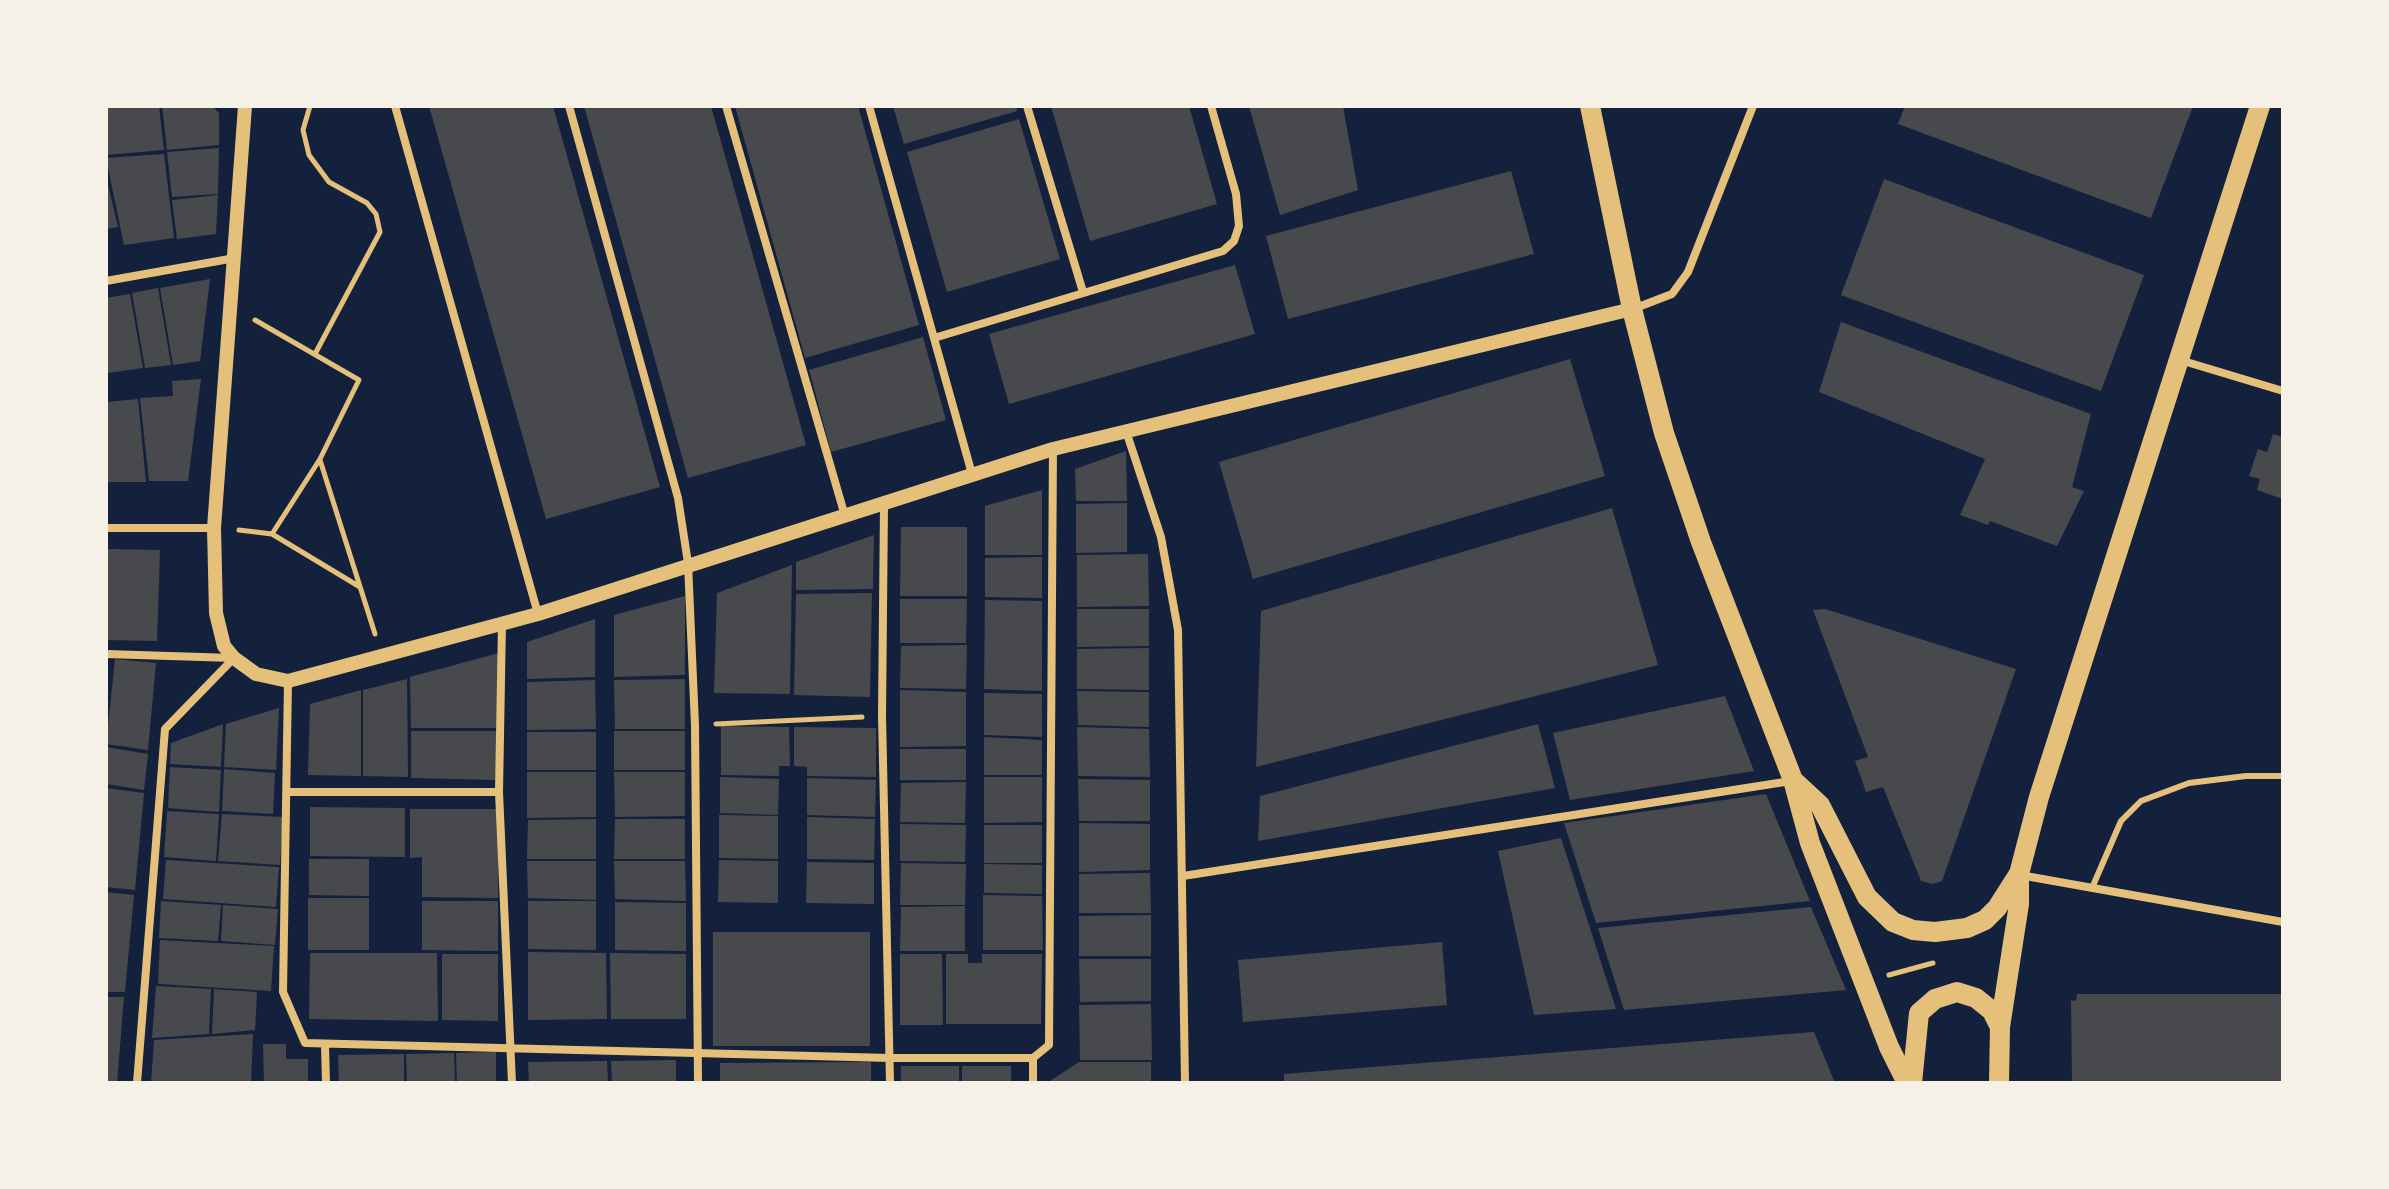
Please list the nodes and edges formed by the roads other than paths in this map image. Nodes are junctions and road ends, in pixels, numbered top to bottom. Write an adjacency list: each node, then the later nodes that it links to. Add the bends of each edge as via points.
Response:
1 (245, 106): 11 (street)
2 (395, 106): 26 (street)
3 (569, 106): 25 (street, via 678,498)
4 (726, 106): 22 (street)
5 (869, 106): 15 (street)
6 (1027, 106): 13 (street)
7 (1211, 106): 13 (street, via 1236,194 1239,226 1234,241 1223,251)
8 (1590, 106): 14 (main road)
9 (1753, 106): 14 (street, via 1688,272 1672,294)
10 (2260, 106): 16 (main road)
11 (235, 258): 12 (street); 24 (street)
12 (106, 281)
13 (1083, 292): 15 (street)
14 (1632, 309): 18 (street); 32 (main road, via 1664,433 1701,542)
15 (934, 338): 20 (street)
16 (2180, 359): 17 (street); 35 (main road)
17 (2283, 391)
18 (1126, 430): 19 (street); 36 (street, via 1161,537 1178,630)
19 (1053, 449): 20 (street); 44 (street, via 1049,1045)
20 (972, 474): 21 (street)
21 (884, 504): 22 (street); 43 (street, via 882,716)
22 (845, 516): 25 (street)
23 (106, 528): 24 (street)
24 (214, 528): 29 (street, via 216,613 224,646)
25 (688, 563): 26 (street); 42 (street, via 695,725)
26 (538, 614): 27 (street)
27 (502, 623): 30 (street); 34 (street)
28 (106, 654): 29 (street)
29 (234, 658): 30 (street, via 256,674); 45 (street, via 165,729)
30 (288, 681): 33 (street)
31 (2283, 776): 37 (lane, via 2189,783 2141,801 2121,821)
32 (1793, 780): 35 (main road, via 1820,805 1867,897 1903,926 1935,932 1985,920); 36 (street); 52 (main road, via 1810,843 1889,1047)
33 (289, 792): 34 (street); 40 (street, via 283,992 305,1043)
34 (499, 792): 41 (street)
35 (2019, 874): 37 (street); 39 (main road)
36 (1183, 876): 51 (street)
37 (2092, 888): 38 (street)
38 (2283, 922)
39 (2000, 1027): 52 (main road, via 1992,1011 1976,998 1957,992 1935,999 1919,1013); 53 (main road)
40 (325, 1045): 41 (street); 46 (street)
41 (512, 1049): 42 (street); 47 (street)
42 (697, 1053): 43 (street); 48 (street)
43 (890, 1058): 44 (street); 49 (street)
44 (1033, 1058): 50 (street)
45 (137, 1083)
46 (326, 1083)
47 (512, 1083)
48 (698, 1083)
49 (890, 1083)
50 (1033, 1083)
51 (1185, 1083)
52 (1910, 1083)
53 (1999, 1083)

